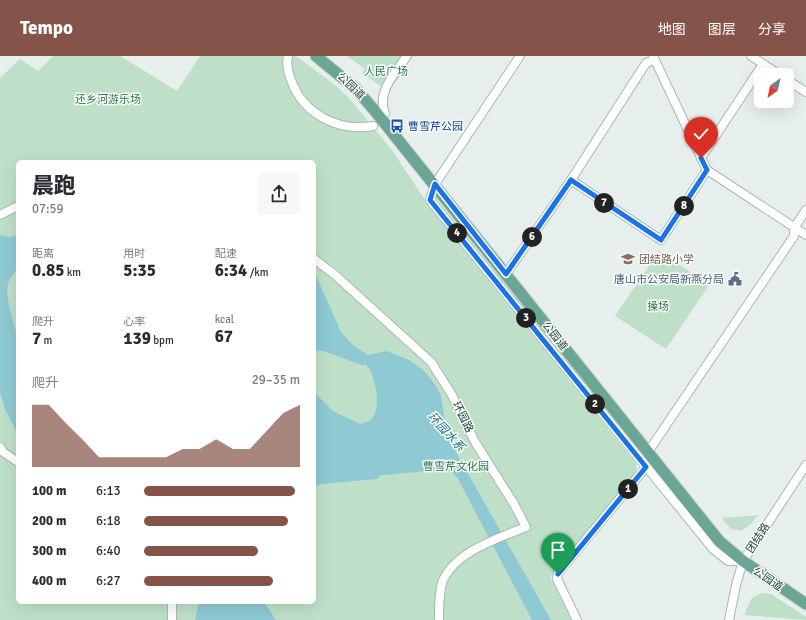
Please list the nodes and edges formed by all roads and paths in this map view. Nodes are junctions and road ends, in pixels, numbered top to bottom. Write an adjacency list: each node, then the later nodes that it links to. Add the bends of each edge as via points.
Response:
1 (288, 56): 12 (street, via 288,72 293,85 311,110 334,124 347,127)
2 (316, 56): 16 (main road, 公园道, via 356,89)
3 (407, 56): 11 (street, via 383,94)
4 (520, 56): 16 (street)
5 (751, 56): 7 (street)
6 (654, 58): 13 (street); 15 (street, via 646,63)
7 (763, 64): 8 (street); 13 (street)
8 (769, 68)
9 (794, 84): 10 (street)
10 (806, 92)
11 (385, 113)
12 (373, 126)
13 (701, 158): 14 (street)
14 (707, 170): 15 (street, via 661,240); 20 (street)
15 (571, 180): 23 (street)
16 (435, 184): 23 (main road, 公园道); 28 (street, via 430,200)
17 (16, 207): 19 (street)
18 (806, 210): 20 (street)
19 (0, 216)
20 (794, 228): 21 (street); 25 (street, via 794,236)
21 (806, 235)
22 (316, 260): 33 (street, 环园路, via 431,362 526,527 481,546 453,565 442,582)
23 (506, 274): 25 (main road, 公园道)
24 (0, 447): 26 (street)
25 (648, 452): 29 (main road, 公园道, via 719,541)
26 (16, 461)
27 (806, 465): 29 (street, 团结路)
28 (646, 467): 29 (street, via 713,549 728,561); 34 (street, via 558,574 557,579)
29 (743, 561): 31 (main road, 公园道); 35 (street, 团结路)
30 (172, 604): 32 (street)
31 (806, 604)
32 (172, 620)
33 (439, 620)
34 (576, 620)
35 (729, 620)

